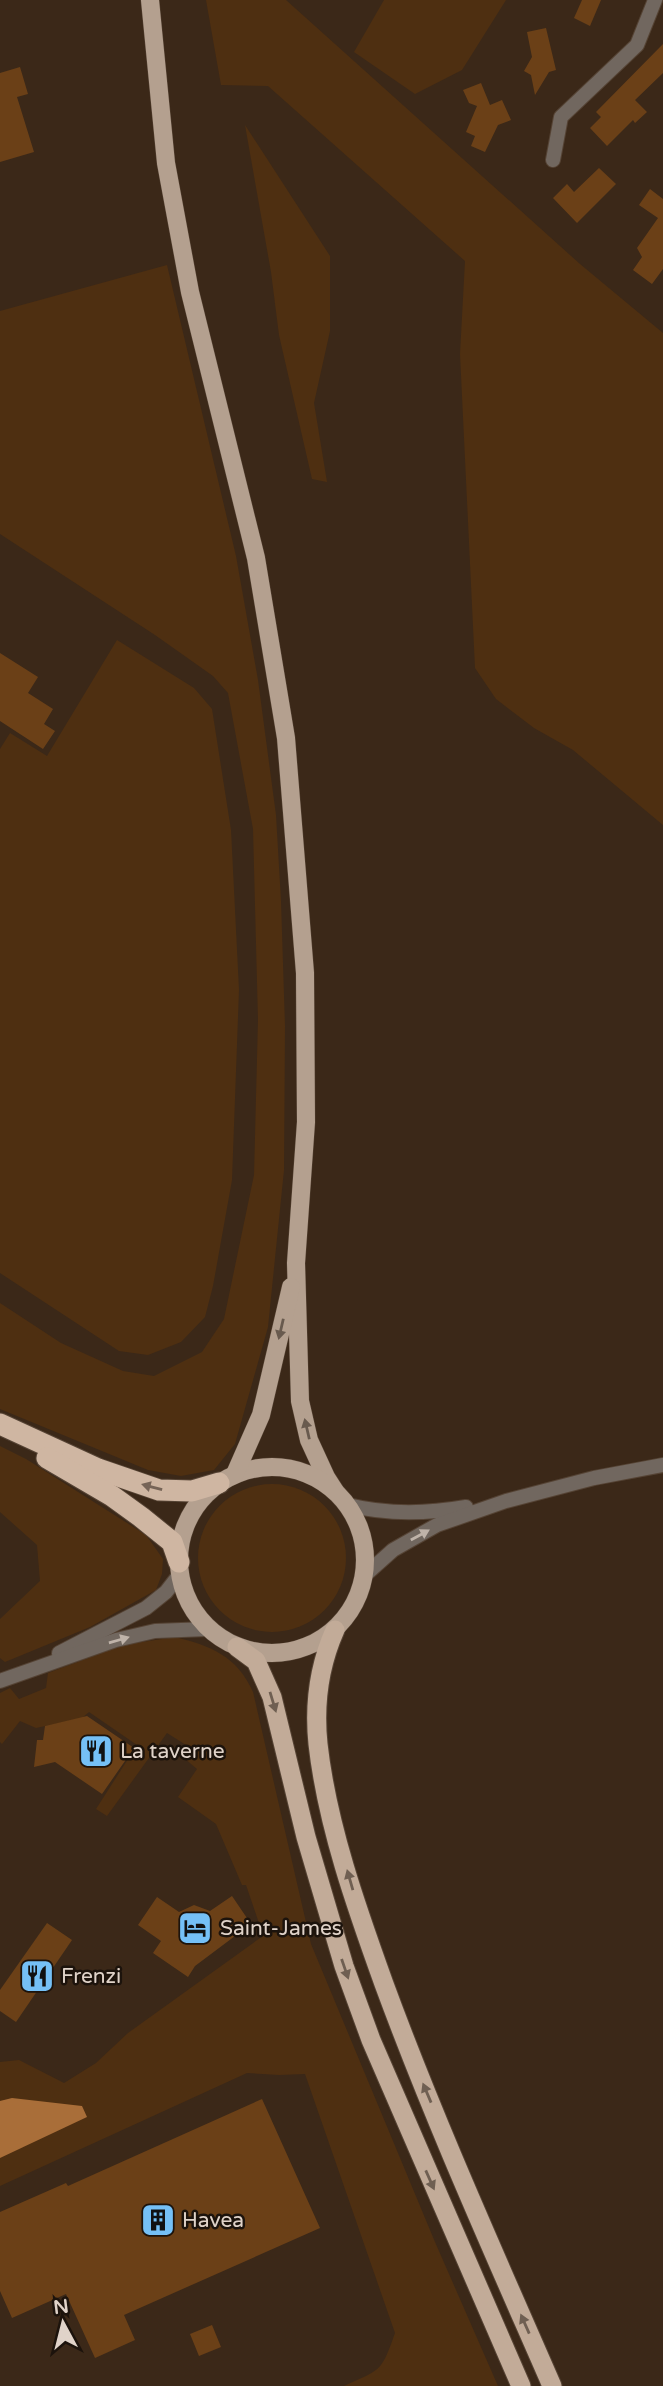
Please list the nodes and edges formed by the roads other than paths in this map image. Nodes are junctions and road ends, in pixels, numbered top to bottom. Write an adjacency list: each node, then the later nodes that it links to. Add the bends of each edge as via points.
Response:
1 (137, 0): 4 (main road)
2 (150, 0): 4 (main road)
3 (655, 0): 5 (street, via 637,45 561,117)
4 (156, 63): 6 (main road, via 166,163 185,266 256,558 286,738 305,972 306,1122)
5 (553, 160)
6 (296, 1263): 10 (main road, one-way to 10, via 261,1415); 11 (main road, one-way to 6, via 309,1440 300,1401)
7 (0, 1424): 10 (highway, one-way to 7, via 192,1491 159,1490 98,1469)
8 (0, 1437): 14 (highway, via 122,1503 172,1542)
9 (663, 1465): 12 (street)
10 (227, 1479): 11 (main road, via 261,1467 288,1468 313,1476); 14 (main road, via 202,1499 189,1518 181,1539)
11 (335, 1491): 13 (main road)
12 (506, 1501): 13 (street, via 434,1513 388,1513); 15 (street, one-way to 12, via 393,1550 437,1525)
13 (348, 1505): 15 (main road, via 366,1550)
14 (179, 1568): 16 (main road, via 186,1597); 19 (street, via 166,1592 146,1608)
15 (365, 1575): 17 (main road, via 349,1614)
16 (208, 1629): 18 (main road); 19 (street, one-way to 16, via 155,1631)
17 (335, 1630): 18 (main road, via 288,1653); 22 (highway, one-way to 17, via 406,2042 355,1899 318,1744 317,1692)
18 (237, 1647): 21 (highway, one-way to 21, via 256,1661 272,1697 306,1837 371,2040)
19 (30, 1669): 20 (street)
20 (0, 1681)
21 (521, 2386)
22 (552, 2386)

